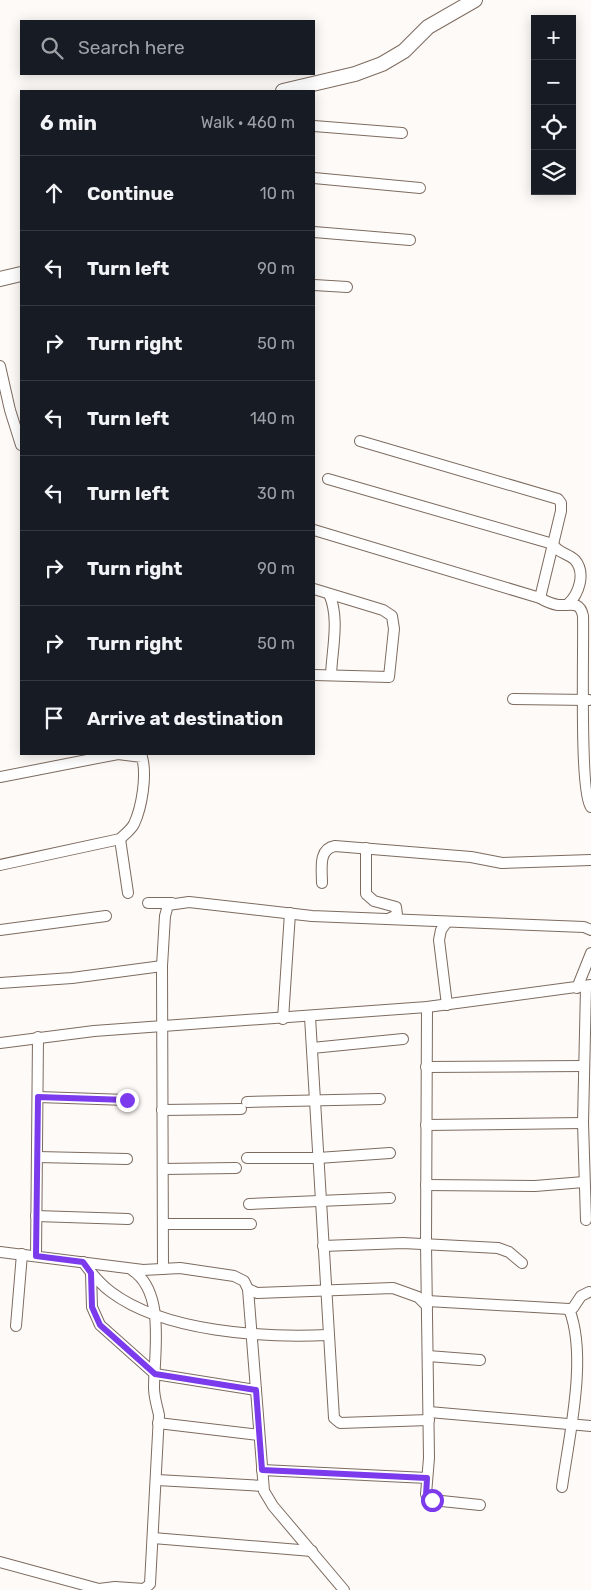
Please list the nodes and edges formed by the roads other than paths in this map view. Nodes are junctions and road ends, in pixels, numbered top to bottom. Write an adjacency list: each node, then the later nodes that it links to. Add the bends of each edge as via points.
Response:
1 (475, 0): 2 (street, via 428,27 394,58 355,74)
2 (297, 90)
3 (315, 126): 4 (street)
4 (402, 133)
5 (315, 178): 6 (street)
6 (420, 188)
7 (315, 232): 8 (street)
8 (410, 240)
9 (20, 274): 10 (street)
10 (0, 279)
11 (315, 285): 12 (street)
12 (347, 287)
13 (0, 366): 15 (street)
14 (360, 441): 18 (street, via 558,499 562,507)
15 (20, 442)
16 (328, 479): 18 (street)
17 (315, 530): 21 (street)
18 (553, 544): 21 (street); 22 (street, via 575,560 579,570 577,593)
19 (315, 589): 20 (street)
20 (329, 594): 24 (street, via 335,618); 24 (street, via 383,610 392,616 394,628 389,677)
21 (540, 598): 22 (street, via 554,604)
22 (568, 604): 26 (street, via 581,608 583,616)
23 (315, 675): 24 (street)
24 (331, 675)
25 (513, 699): 26 (street)
26 (588, 700): 30 (street, via 583,757 586,799)
27 (113, 755): 29 (street)
28 (126, 755): 31 (street, via 142,757 145,767 136,818)
29 (0, 776)
30 (591, 807)
31 (120, 839): 34 (street); 36 (street)
32 (366, 848): 33 (street, via 471,857 492,862); 35 (street, via 335,846 327,849 323,856); 41 (street, via 366,894 370,900 396,907 397,915)
33 (591, 860)
34 (0, 865)
35 (322, 883)
36 (128, 893)
37 (148, 903): 38 (street)
38 (172, 903): 39 (street); 46 (street, via 165,913)
39 (290, 913): 41 (street); 52 (street)
40 (106, 916): 43 (street)
41 (388, 919): 42 (street)
42 (447, 922): 44 (street, via 584,927); 49 (street, via 439,940)
43 (0, 930)
44 (591, 930)
45 (591, 953): 48 (street)
46 (162, 966): 47 (street, via 72,978); 53 (street)
47 (0, 982)
48 (585, 986): 49 (street); 58 (street)
49 (447, 1005): 50 (street)
50 (426, 1007): 51 (street); 59 (street)
51 (310, 1017): 52 (street); 57 (street)
52 (283, 1019): 53 (street)
53 (162, 1028): 54 (street); 64 (street)
54 (38, 1038): 56 (street); 60 (street)
55 (403, 1039): 57 (street)
56 (0, 1043)
57 (312, 1048): 63 (street)
58 (584, 1066): 59 (street); 65 (street)
59 (426, 1067): 66 (street)
60 (38, 1097): 62 (street); 68 (street)
61 (380, 1098): 63 (street)
62 (127, 1100)
63 (315, 1102): 64 (street); 70 (street)
64 (162, 1110): 72 (street)
65 (583, 1123): 66 (street); 74 (street)
66 (426, 1125): 75 (street)
67 (390, 1153): 70 (street)
68 (37, 1157): 71 (street); 79 (street)
69 (246, 1158): 70 (street)
70 (318, 1158): 77 (street)
71 (127, 1159)
72 (162, 1168): 73 (street); 82 (street)
73 (236, 1168)
74 (584, 1182): 75 (street, via 535,1186); 81 (street)
75 (426, 1185): 84 (street)
76 (390, 1198): 77 (street)
77 (321, 1202): 78 (street); 85 (street)
78 (250, 1204)
79 (36, 1216): 80 (street); 88 (street)
80 (128, 1219)
81 (586, 1220)
82 (163, 1224): 83 (street); 92 (street)
83 (251, 1224)
84 (426, 1244): 85 (street); 90 (street, via 504,1249); 97 (street)
85 (323, 1246): 95 (street)
86 (0, 1252): 87 (street)
87 (22, 1254): 88 (street); 100 (street)
88 (36, 1256): 89 (street)
89 (83, 1262): 91 (street); 93 (street)
90 (522, 1263)
91 (130, 1268): 92 (street); 99 (street, via 149,1287)
92 (163, 1269): 94 (street, via 180,1268 234,1276 244,1280)
93 (91, 1273): 99 (street, via 113,1294); 105 (street, via 92,1307 100,1325)
94 (248, 1289): 95 (street, via 257,1293); 101 (street)
95 (326, 1290): 97 (street, via 393,1288); 102 (street)
96 (590, 1292): 98 (street, via 581,1296)
97 (427, 1303): 98 (street); 103 (street)
98 (569, 1309): 109 (street, via 576,1340 576,1375)
99 (154, 1315): 101 (street, via 183,1324); 105 (street)
100 (16, 1326)
101 (252, 1334): 102 (street, via 286,1337); 106 (street)
102 (328, 1335): 107 (street, via 334,1418 338,1422)
103 (428, 1356): 104 (street); 107 (street)
104 (480, 1360)
105 (155, 1374): 106 (street); 108 (street)
106 (256, 1390): 111 (street)
107 (429, 1416): 109 (street); 113 (street)
108 (158, 1423): 111 (street); 114 (street)
109 (570, 1423): 110 (street); 116 (street)
110 (591, 1426)
111 (259, 1435): 112 (street)
112 (262, 1470): 113 (street); 115 (street)
113 (427, 1478): 117 (street, via 428,1498)
114 (157, 1480): 115 (street); 118 (street)
115 (263, 1486): 119 (street, via 273,1506)
116 (562, 1487)
117 (480, 1505)
118 (153, 1538): 119 (street); 120 (street, via 150,1584 144,1589 99,1589)
119 (312, 1551): 121 (street)
120 (0, 1562)
121 (344, 1590)

